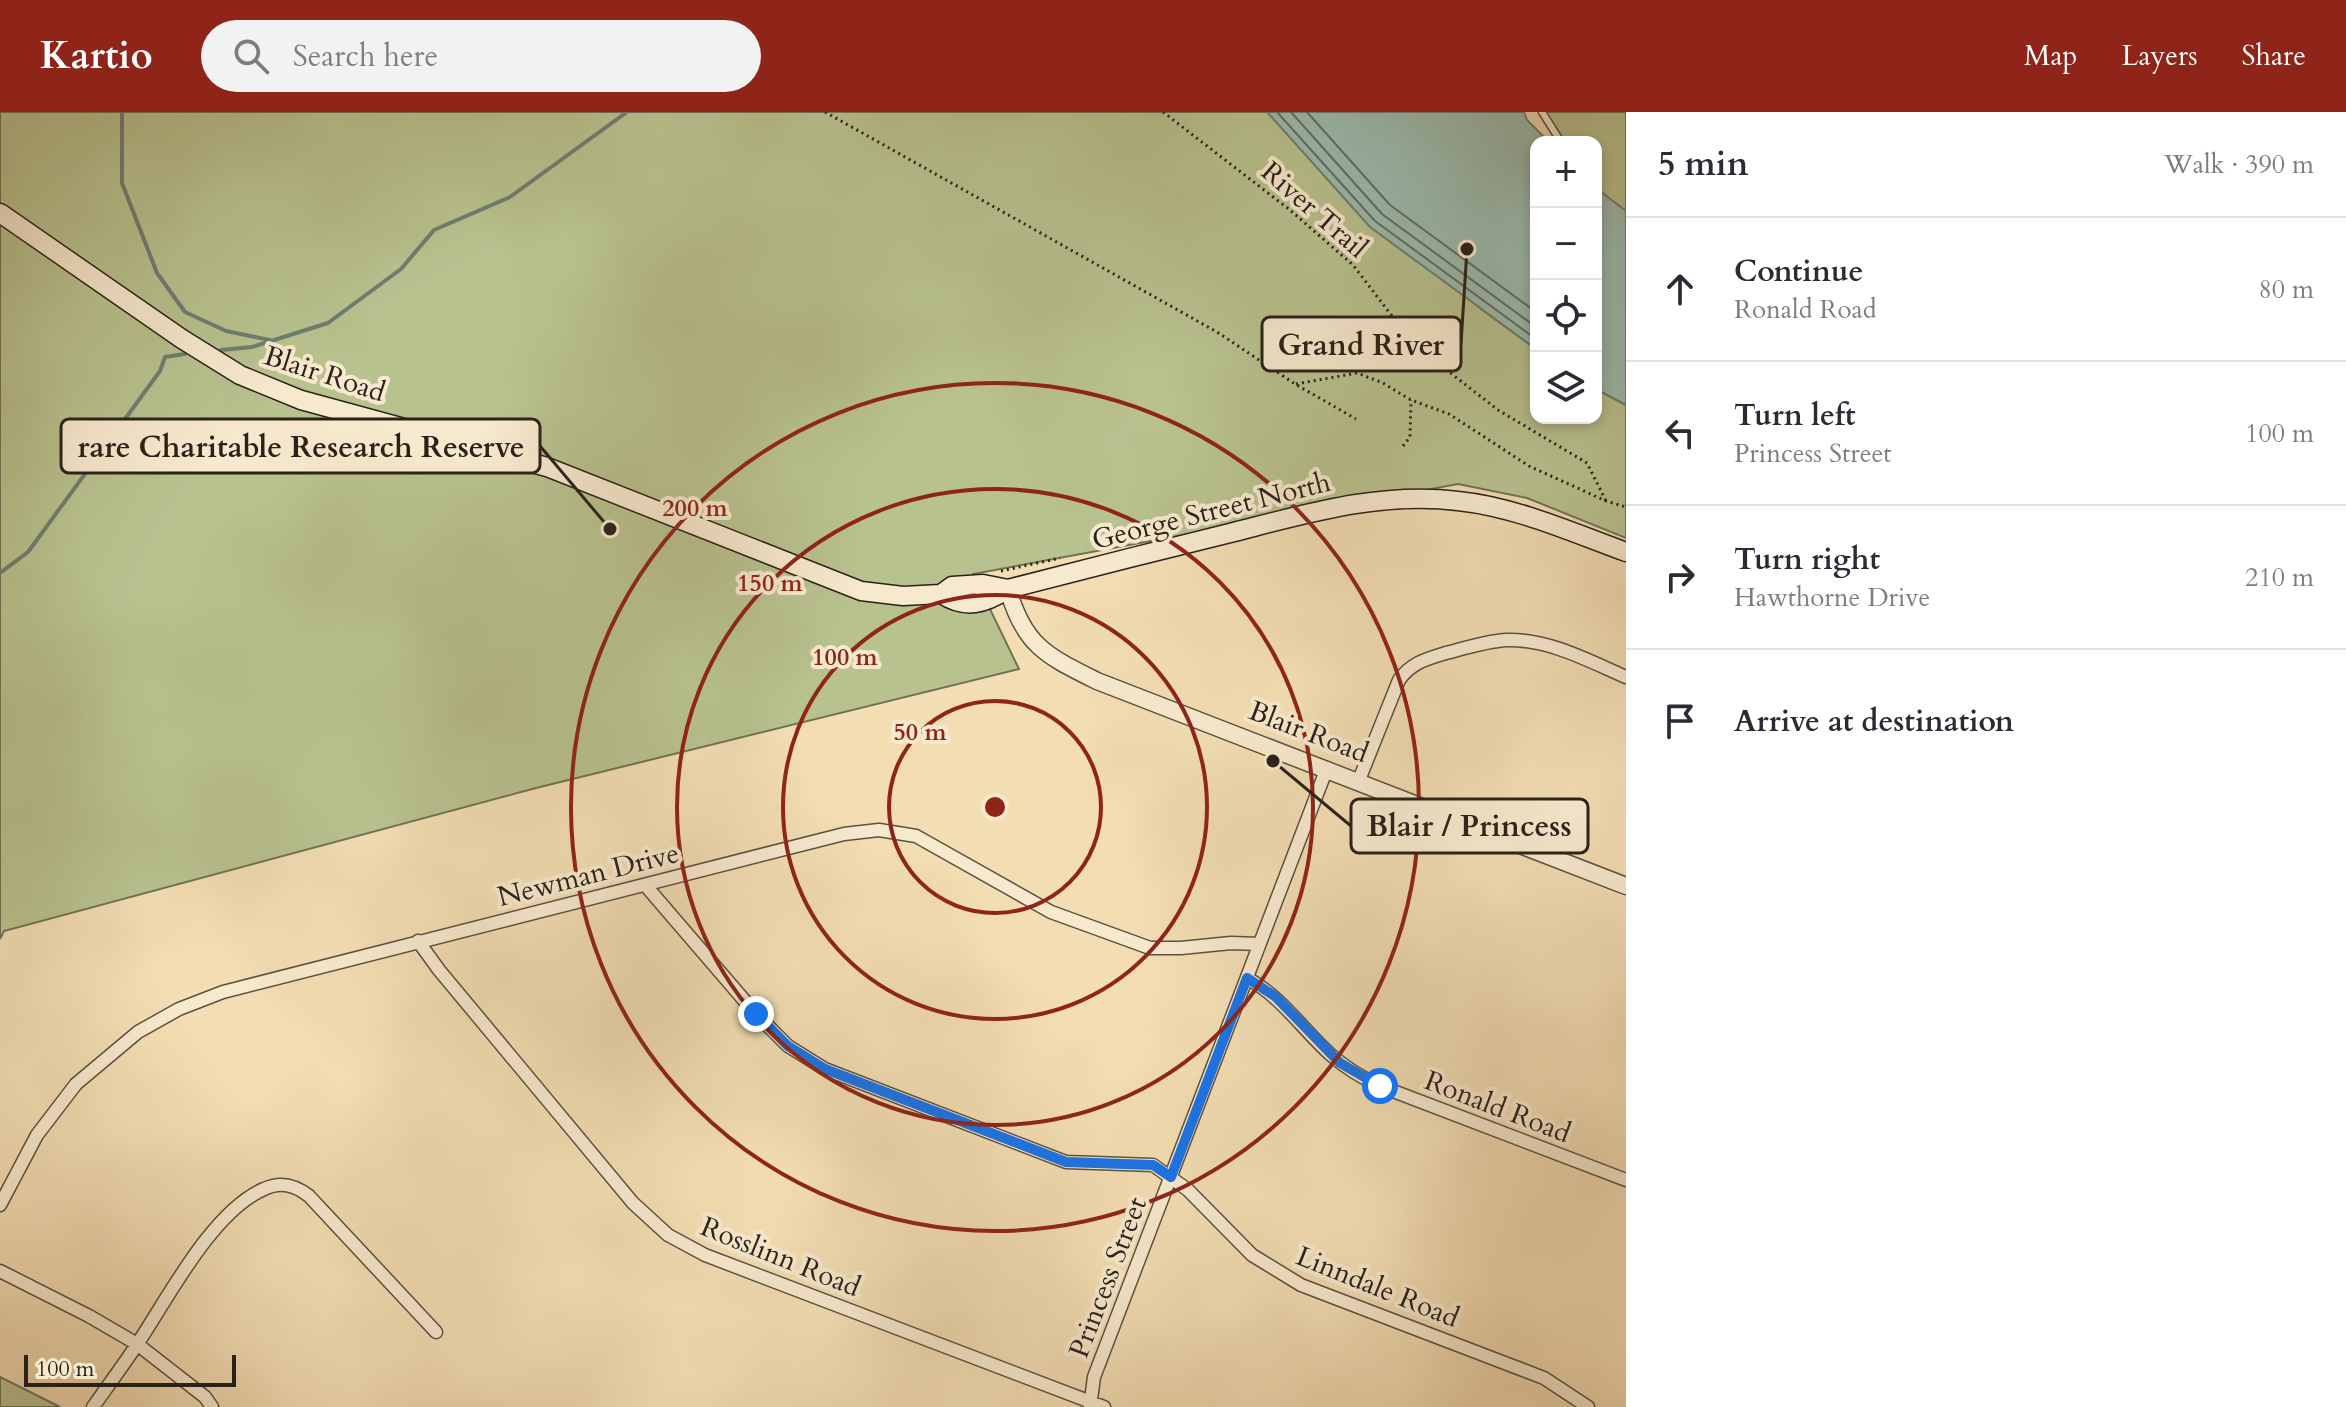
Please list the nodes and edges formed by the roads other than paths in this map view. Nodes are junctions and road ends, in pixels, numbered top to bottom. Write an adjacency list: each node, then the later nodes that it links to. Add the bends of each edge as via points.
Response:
1 (1542, 112): 2 (lane)
2 (1557, 136)
3 (0, 213): 5 (main road, Blair Road, via 182,339 240,375 301,400 547,467 861,591 941,594 956,604 987,602)
4 (1626, 552): 5 (main road, George Street North, via 1535,518 1429,498 1364,502)
5 (1008, 589): 7 (street, Blair Road, via 1028,637 1072,668)
6 (1626, 677): 8 (street, via 1539,643 1507,640 1421,660 1399,680)
7 (1327, 768): 8 (street, Blair Road); 12 (street, Princess Street)
8 (1359, 780): 10 (street, Blair Road)
9 (646, 886): 11 (street, Newman Drive); 12 (street, Newman Drive, via 844,834 879,830 916,836 1051,912 1150,948); 14 (street, via 756,1014 788,1046 825,1069 1066,1162 1153,1165)
10 (1626, 886)
11 (418, 941): 16 (street, Newman Drive, via 223,992 138,1032 76,1084 37,1135); 20 (street, Rosslinn Road, via 633,1203 668,1235 705,1255)
12 (1259, 944): 13 (street, Princess Street)
13 (1247, 978): 14 (street, Princess Street); 15 (street, Ronald Road, via 1276,997 1357,1075)
14 (1171, 1177): 20 (street, Princess Street); 24 (street, Linndale Road, via 1252,1255 1301,1285 1544,1378)
15 (1626, 1180)
16 (0, 1205)
17 (0, 1271): 19 (street)
18 (436, 1332): 19 (street, via 309,1196 281,1184 245,1200 217,1225)
19 (137, 1344): 21 (street); 22 (street)
20 (1088, 1405): 23 (street, Rosslinn Road)
21 (93, 1407)
22 (212, 1407)
23 (1104, 1407)
24 (1588, 1407)

